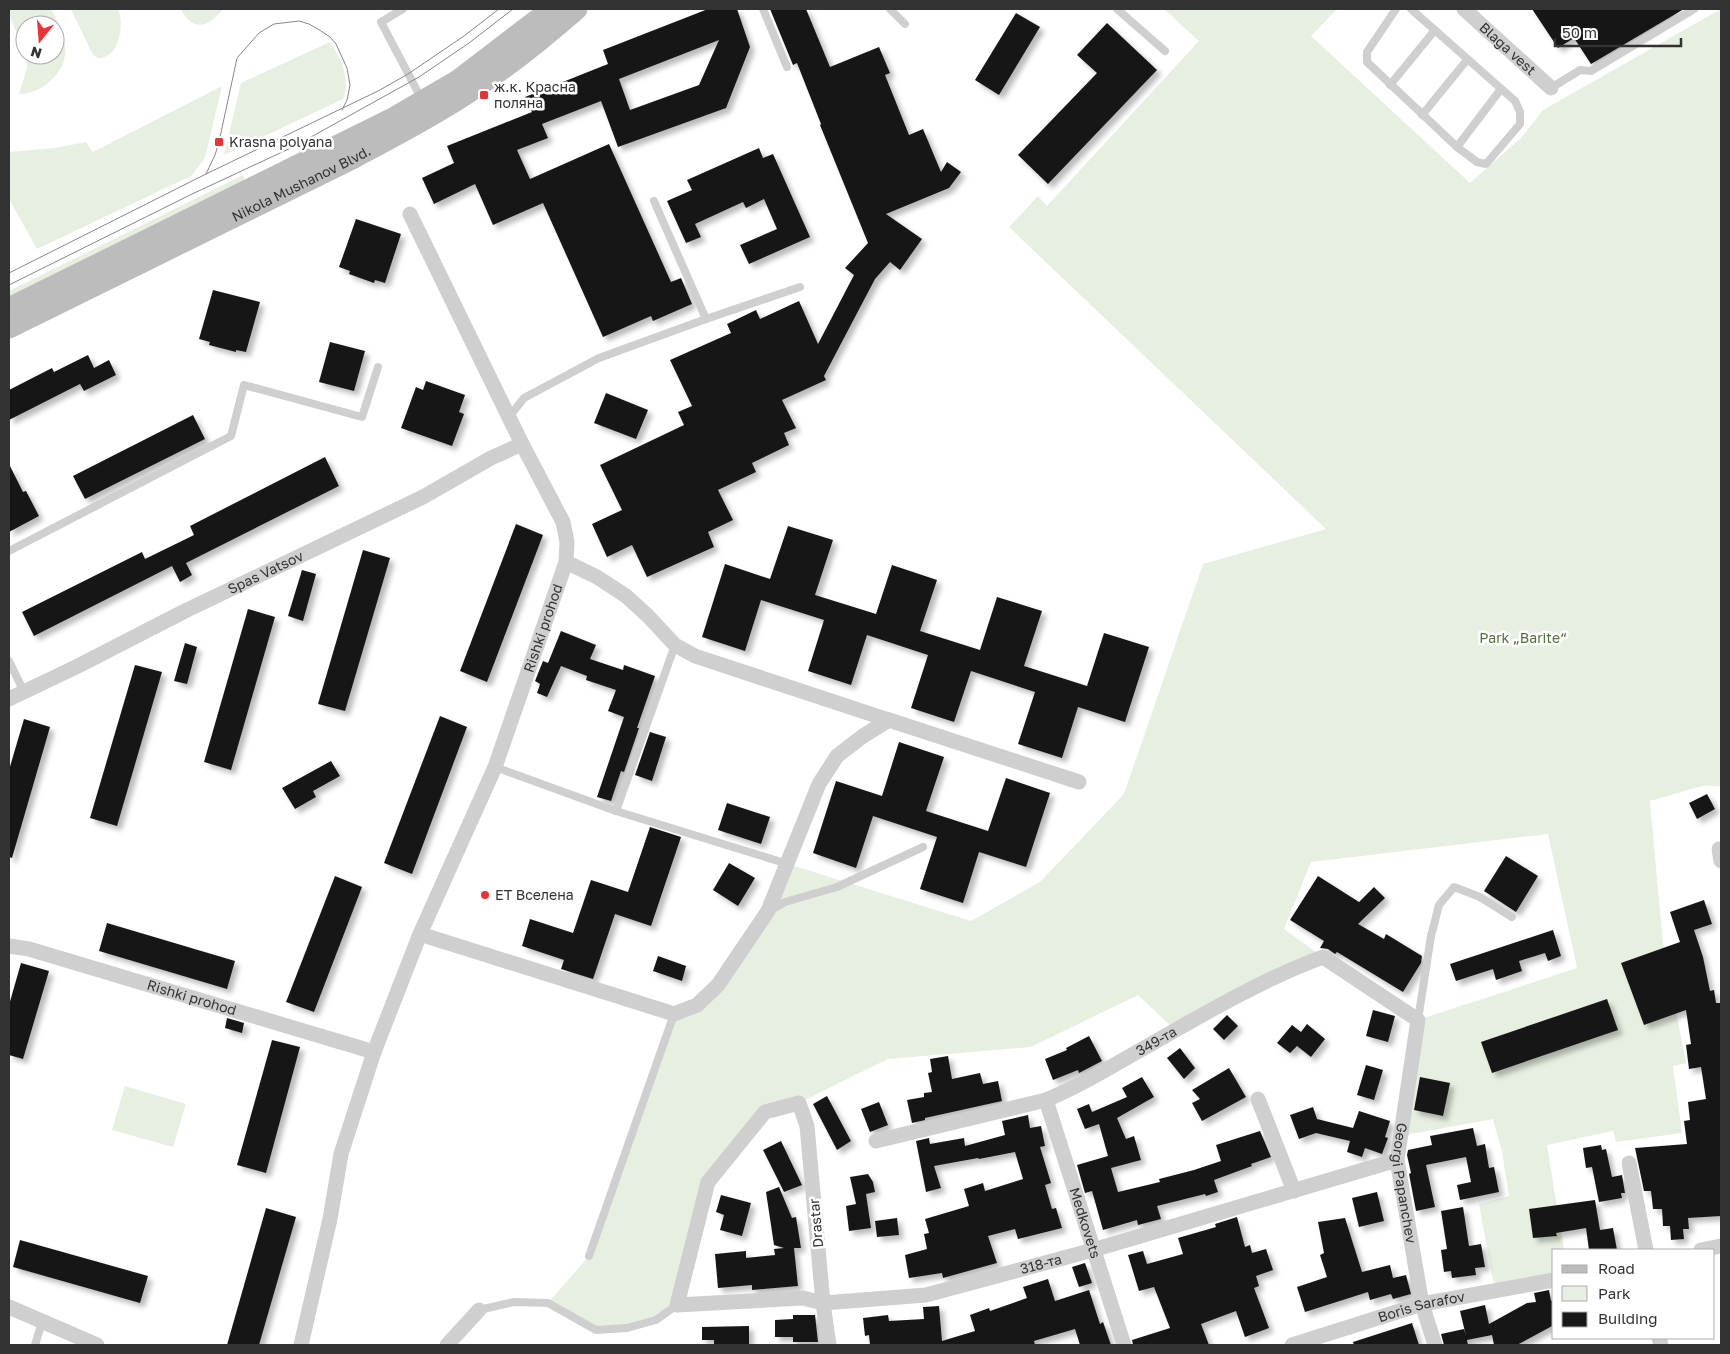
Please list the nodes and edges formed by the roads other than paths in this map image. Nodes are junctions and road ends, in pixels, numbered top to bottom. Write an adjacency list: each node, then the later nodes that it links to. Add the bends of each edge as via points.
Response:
1 (403, 9): 19 (lane, via 381,22)
2 (551, 9): 19 (main road, Nikola Mushanov Blvd.)
3 (577, 9): 19 (main road, Nikola Mushanov Blvd., via 477,88)
4 (763, 9): 15 (lane)
5 (890, 9): 11 (lane)
6 (1117, 9): 13 (lane)
7 (1396, 9): 16 (lane, via 1367,52 1367,62)
8 (1411, 9): 12 (lane)
9 (1464, 9): 17 (street, Blaga vest)
10 (1694, 9): 17 (lane, via 1591,71 1580,70)
11 (905, 24)
12 (1435, 30): 14 (lane); 16 (lane)
13 (1166, 51)
14 (1467, 60): 18 (lane); 20 (lane)
15 (788, 67)
16 (1390, 85): 20 (lane)
17 (1551, 88)
18 (1501, 89): 21 (lane); 21 (lane, via 1515,101 1520,112 1520,124 1486,164 1477,162)
19 (426, 108): 25 (main road, Nikola Mushanov Blvd., via 391,119); 27 (main road, Nikola Mushanov Blvd., via 354,158)
20 (1422, 115): 21 (lane)
21 (1456, 147)
22 (654, 201): 26 (lane)
23 (410, 214): 29 (street, Rishki prohod)
24 (800, 287): 26 (lane)
25 (9, 308)
26 (706, 319): 29 (lane, via 599,358 566,374 524,398)
27 (9, 328)
28 (378, 367): 31 (lane, via 362,417 244,385 231,436)
29 (509, 417): 30 (street, Rishki prohod)
30 (522, 444): 32 (street, Rishki prohod, via 563,522); 35 (street, Spas Vatsov, via 423,497)
31 (9, 551)
32 (566, 562): 33 (street, via 626,596); 38 (street, Rishki prohod)
33 (675, 644): 37 (street, via 695,656); 40 (lane)
34 (9, 661): 35 (lane)
35 (24, 692): 36 (street, Spas Vatsov)
36 (9, 699)
37 (890, 720): 39 (street); 42 (street, via 837,756 819,784)
38 (494, 768): 40 (lane); 45 (street, Rishki prohod)
39 (1079, 782)
40 (616, 811): 42 (lane)
41 (923, 846): 43 (lane, via 837,887 785,902)
42 (788, 864): 43 (street)
43 (768, 911): 47 (street, via 718,985 698,1005)
44 (1512, 917): 48 (lane, via 1480,897 1454,887 1439,905)
45 (420, 934): 47 (street); 49 (street, Rishki prohod)
46 (9, 946): 49 (street, Rishki prohod, via 29,949)
47 (674, 1014): 60 (lane)
48 (1418, 1020): 50 (street, 349-та, via 1323,957 1285,971 1071,1090); 53 (street, Georgi Papanchev)
49 (374, 1052): 70 (street, Rishki prohod, via 341,1154 330,1219)
50 (1046, 1100): 52 (street, 349-та); 59 (street, Medkovets)
51 (1258, 1100): 55 (street)
52 (876, 1141)
53 (1397, 1160): 55 (street, 318-та); 63 (street, Georgi Papanchev)
54 (1629, 1163): 57 (street)
55 (1294, 1191): 59 (street, 318-та)
56 (1721, 1246): 58 (street)
57 (1646, 1249)
58 (1706, 1249)
59 (1093, 1250): 62 (street, 318-та, via 926,1295); 73 (street, Medkovets)
60 (589, 1256)
61 (1552, 1280): 63 (street, Boris Sarafov)
62 (823, 1303): 64 (street, 318-та, via 803,1298); 64 (street, Drastar, via 807,1126 799,1102 765,1112 708,1182); 72 (street, Drastar)
63 (1422, 1304): 74 (street, Boris Sarafov); 75 (street, Georgi Papanchev)
64 (677, 1305): 66 (lane, via 656,1320 626,1328 596,1330 548,1303 514,1302)
65 (9, 1307): 67 (street)
66 (478, 1310): 71 (street)
67 (42, 1322): 68 (lane); 69 (street)
68 (35, 1345)
69 (97, 1345)
70 (301, 1345)
71 (447, 1345)
72 (828, 1345)
73 (1124, 1345)
74 (1292, 1345)
75 (1435, 1345)

